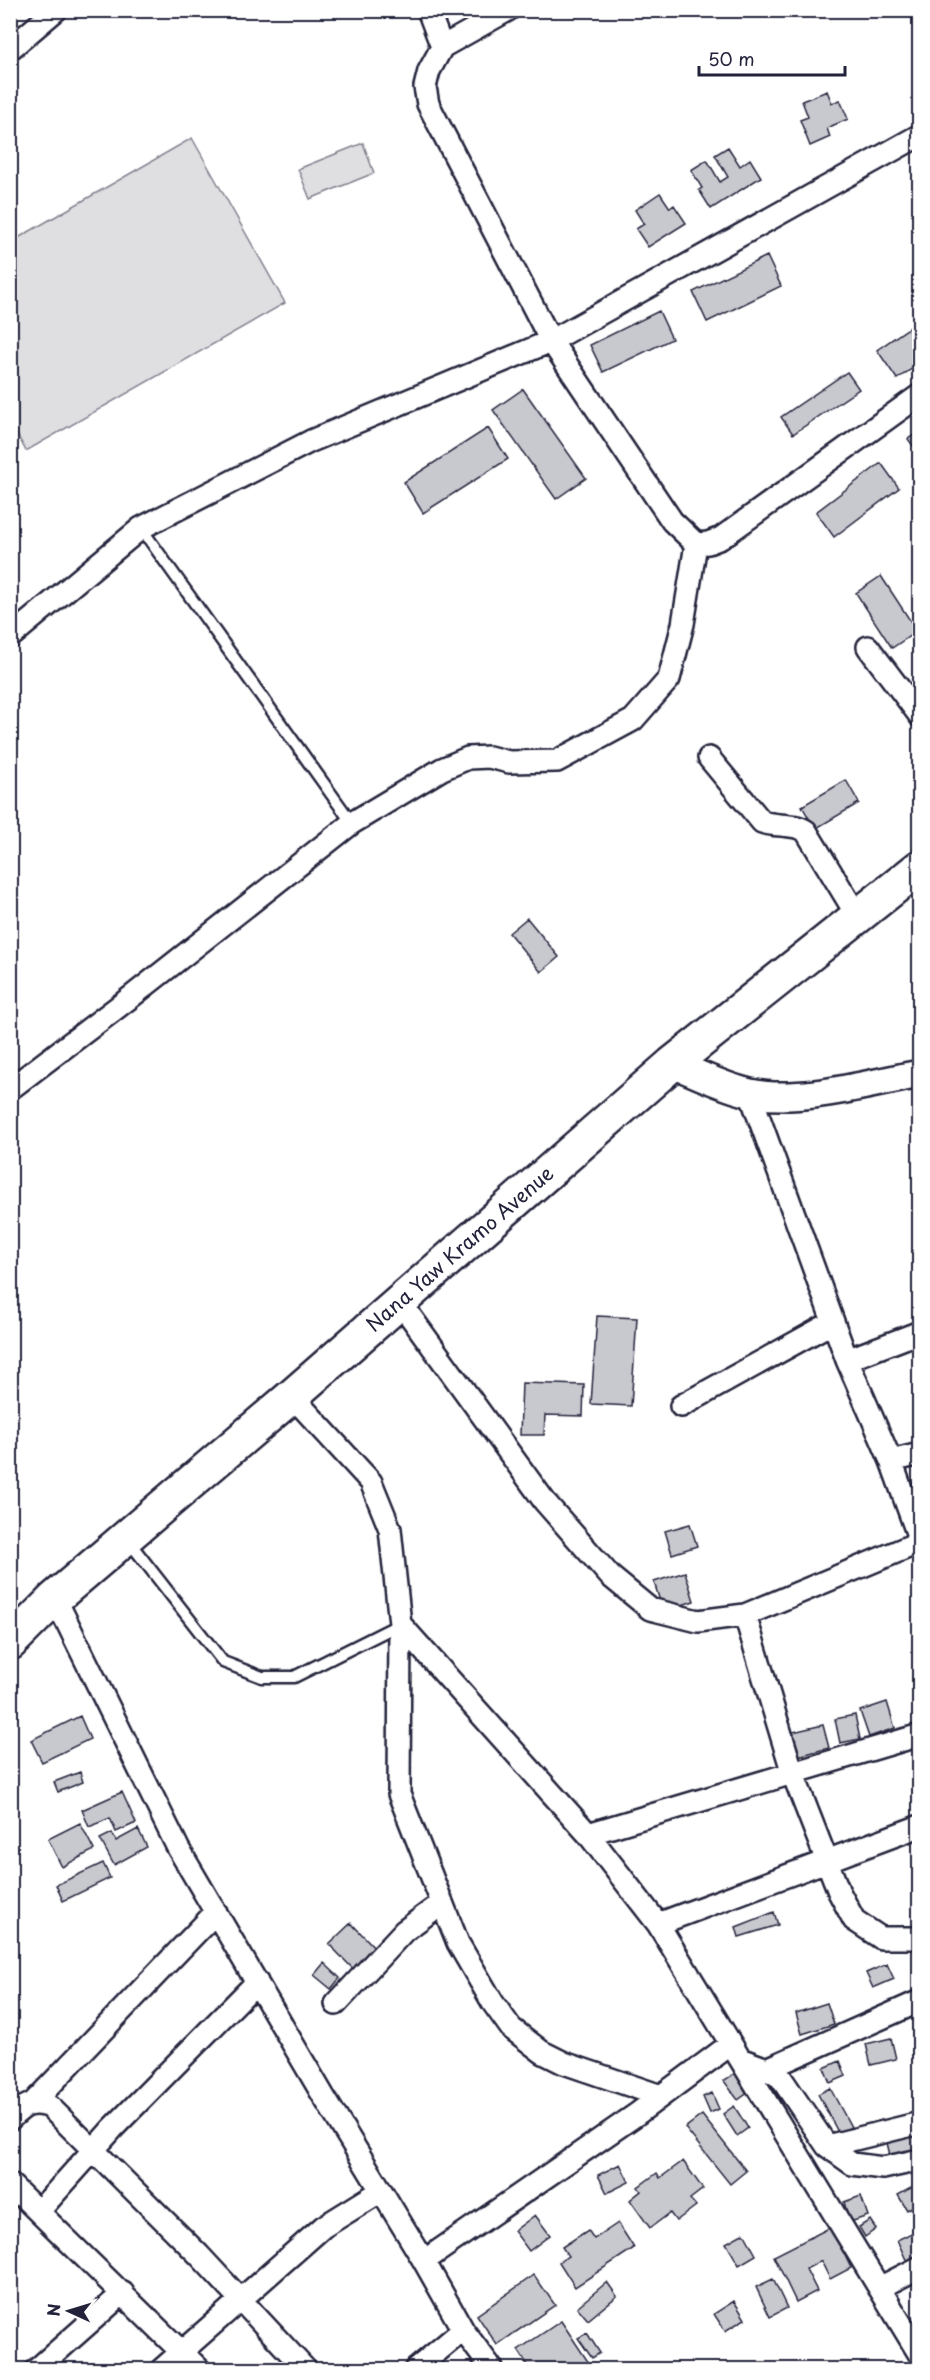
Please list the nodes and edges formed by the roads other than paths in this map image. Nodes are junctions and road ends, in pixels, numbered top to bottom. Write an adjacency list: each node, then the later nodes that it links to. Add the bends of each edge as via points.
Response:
1 (56, 10): 5 (street)
2 (428, 10): 4 (street)
3 (508, 10): 4 (street)
4 (442, 47): 7 (street, via 425,87 428,104)
5 (10, 49)
6 (920, 135): 7 (street)
7 (551, 341): 9 (street, via 311,441); 10 (street, via 672,521)
8 (920, 395): 10 (street, via 721,538)
9 (141, 528): 11 (street); 15 (lane)
10 (696, 544): 15 (street, via 669,680 633,720 557,761 468,758 442,769)
11 (10, 638)
12 (868, 647): 13 (street)
13 (920, 716)
14 (709, 758): 17 (street, via 762,822 806,831)
15 (352, 823): 20 (street)
16 (920, 867): 17 (main road, Nana Yaw Kramo Avenue)
17 (858, 917): 18 (main road, Nana Yaw Kramo Avenue)
18 (672, 1064): 21 (street); 22 (main road, Nana Yaw Kramo Avenue)
19 (920, 1074): 21 (street, via 806,1095)
20 (10, 1089)
21 (750, 1093): 23 (street)
22 (400, 1302): 26 (main road, Nana Yaw Kramo Avenue); 33 (street, via 545,1502 610,1576 650,1609 698,1621)
23 (833, 1322): 25 (street); 27 (street)
24 (920, 1332): 25 (street)
25 (847, 1360): 29 (street)
26 (292, 1396): 30 (main road, Nana Yaw Kramo Avenue); 34 (street, via 371,1482 390,1529)
27 (681, 1406)
28 (920, 1454): 29 (street)
29 (891, 1461): 31 (street)
30 (126, 1538): 32 (main road, Nana Yaw Kramo Avenue); 34 (lane, via 223,1662 262,1677 294,1677)
31 (920, 1542): 33 (street)
32 (55, 1598): 35 (main road, Nana Yaw Kramo Avenue); 42 (street, via 178,1848)
33 (745, 1616): 37 (street)
34 (400, 1624): 39 (street); 41 (street, via 399,1794)
35 (10, 1643)
36 (920, 1735): 37 (street)
37 (793, 1774): 39 (street); 40 (street)
38 (920, 1826): 40 (street)
39 (588, 1834): 43 (street)
40 (827, 1860): 43 (street); 44 (street, via 854,1920 881,1938)
41 (442, 1903): 47 (street, via 404,1931); 50 (street, via 458,1943 511,2028 564,2063)
42 (216, 1912): 45 (street); 51 (street)
43 (658, 1924): 48 (street)
44 (914, 1938)
45 (257, 1982): 55 (street); 58 (street)
46 (920, 2001): 49 (street)
47 (336, 2004)
48 (736, 2051): 49 (street); 50 (street); 62 (street)
49 (767, 2069): 54 (street, via 781,2078)
50 (661, 2096): 60 (street)
51 (34, 2102): 52 (street); 55 (street, via 49,2106)
52 (10, 2118)
53 (920, 2123): 54 (street)
54 (827, 2146): 56 (street, via 852,2164 867,2167 883,2168)
55 (93, 2151): 59 (street); 64 (street)
56 (920, 2160)
57 (10, 2184): 59 (street)
58 (381, 2190): 60 (street); 64 (street, via 323,2227)
59 (39, 2211): 63 (street)
60 (424, 2261): 65 (street)
61 (920, 2267): 62 (street)
62 (879, 2288): 67 (street)
63 (123, 2293): 66 (street); 68 (street)
64 (242, 2300): 66 (street); 71 (street)
65 (463, 2330): 72 (street); 73 (street)
66 (182, 2351): 69 (street); 70 (street)
67 (920, 2355)
68 (36, 2370)
69 (161, 2370)
70 (200, 2370)
71 (306, 2370)
72 (416, 2370)
73 (493, 2370)

